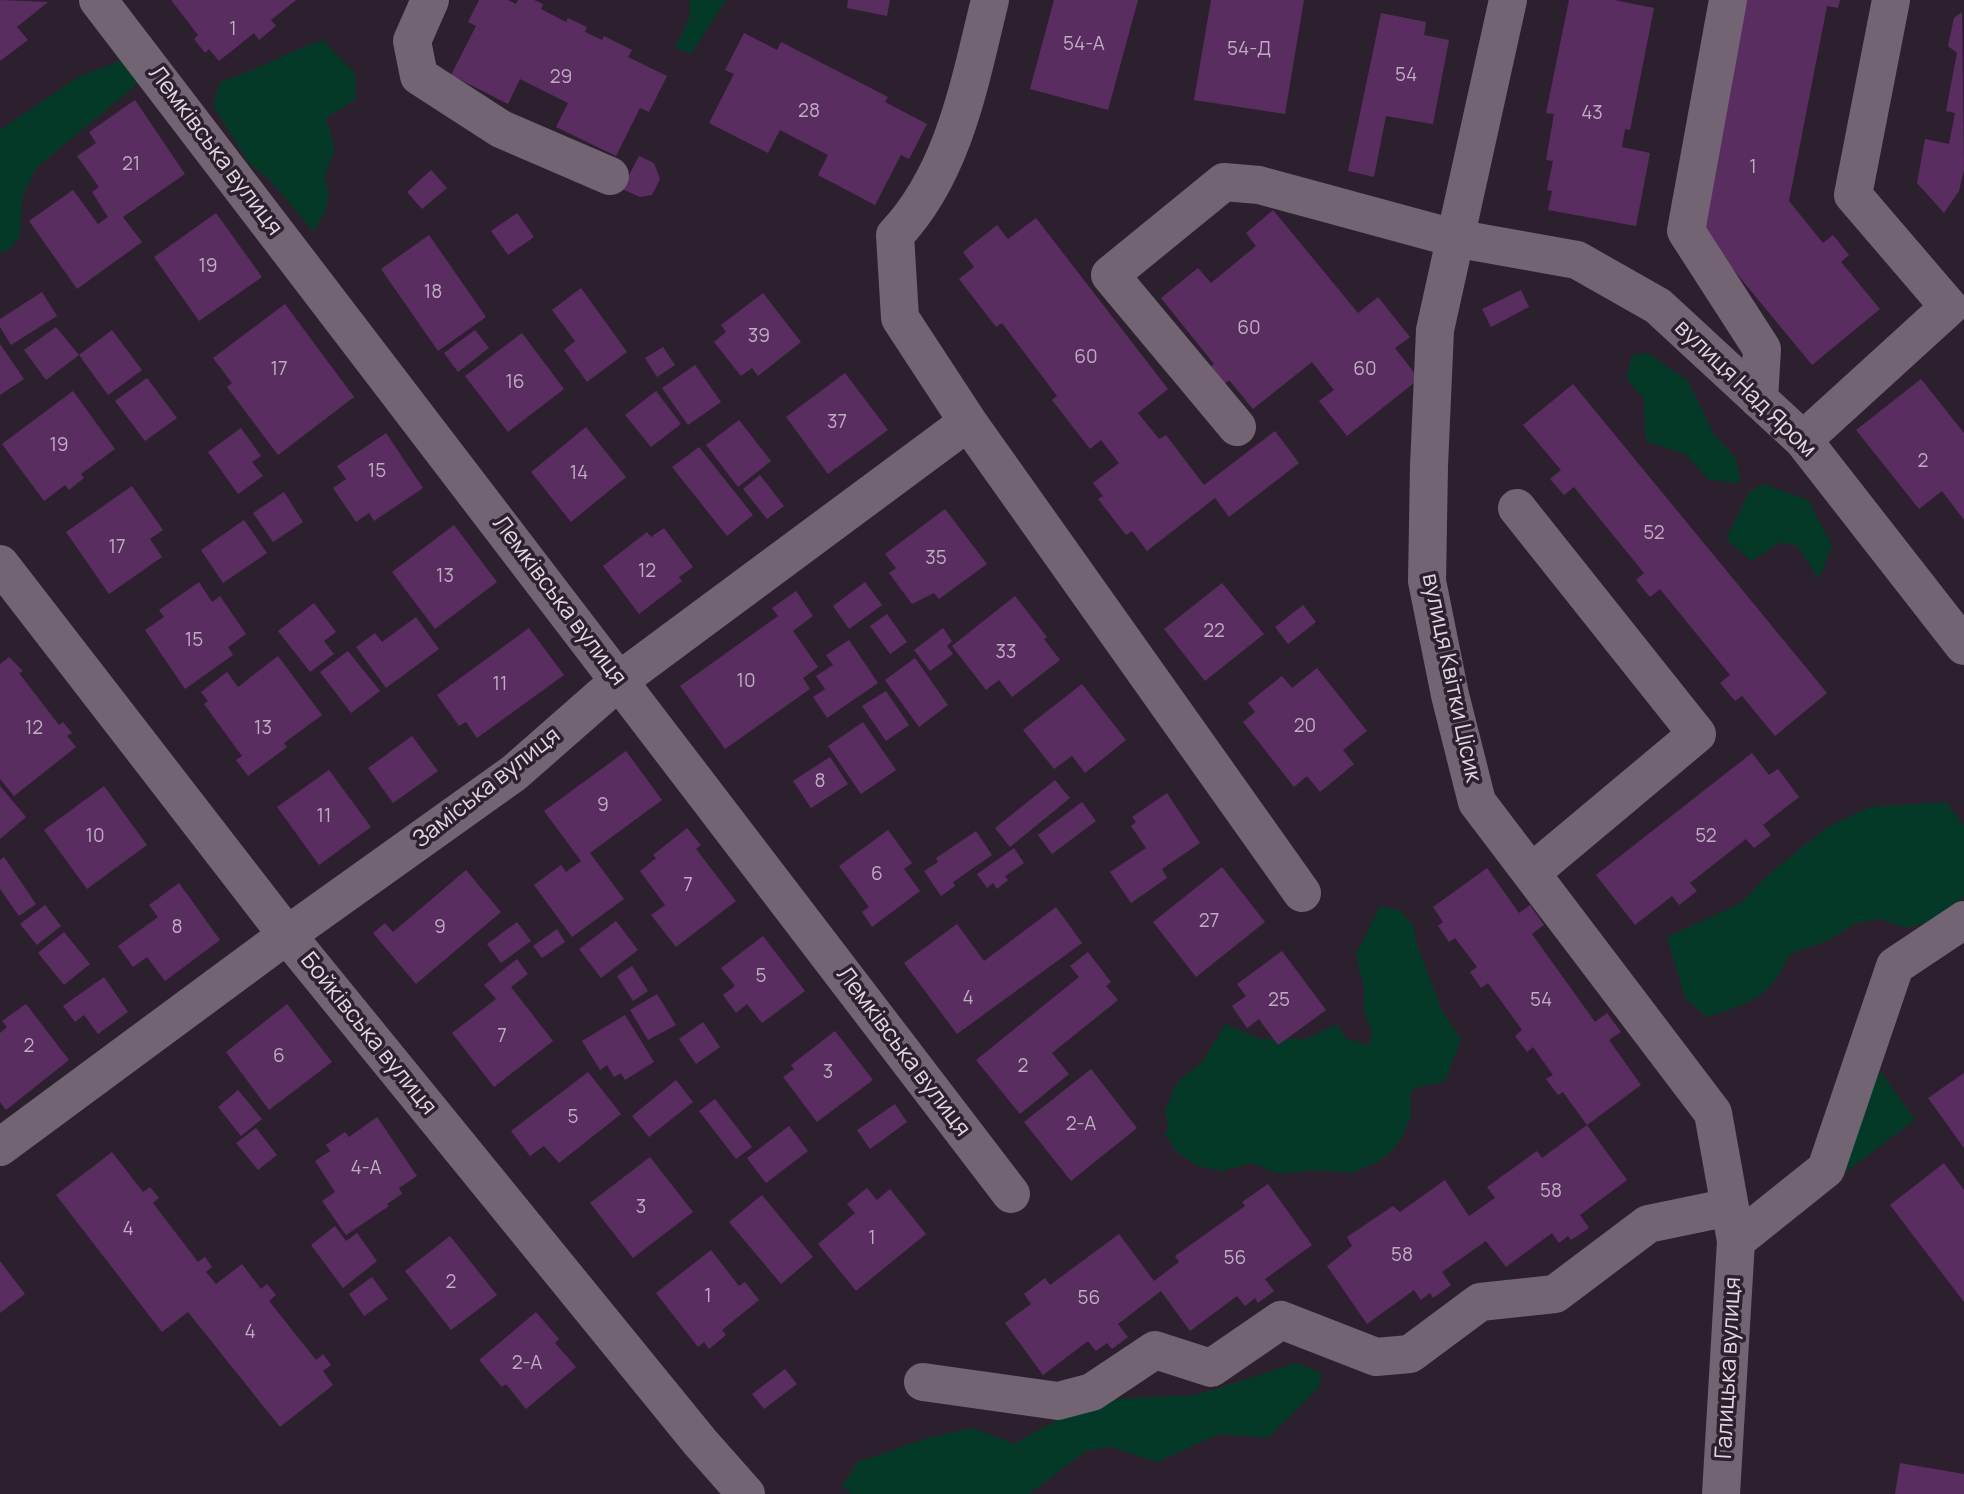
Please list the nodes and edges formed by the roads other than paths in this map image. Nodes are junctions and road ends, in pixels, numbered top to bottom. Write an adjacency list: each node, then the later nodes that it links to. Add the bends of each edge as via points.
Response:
1 (430, 0): 7 (street, via 412,41 419,76 501,129)
2 (990, 0): 10 (street, via 946,154 915,213 895,234 900,318)
3 (1508, 0): 8 (street, вулиця Квітки Цісик)
4 (1728, 0): 9 (street, via 1686,231 1762,349)
5 (1891, 0): 12 (street, via 1853,195 1949,307)
6 (102, 5): 16 (street, Лемківська вулиця)
7 (610, 176)
8 (1454, 238): 9 (street, вулиця Над Яром, via 1577,260 1658,306); 11 (street, вулиця Над Яром, via 1259,185 1224,182 1110,275); 17 (street, вулиця Квітки Цісик, via 1435,330 1427,581 1478,802)
9 (1759, 400): 12 (street, вулиця Над Яром)
10 (968, 422): 16 (street, Заміська вулиця); 18 (street)
11 (1237, 426)
12 (1803, 440): 15 (street, вулиця Над Яром)
13 (1517, 508): 17 (street, via 1697,734)
14 (0, 564): 20 (street, Бойківська вулиця)
15 (1964, 646)
16 (620, 680): 20 (street, Заміська вулиця, via 514,773); 22 (street, Лемківська вулиця)
17 (1531, 873): 23 (street, вулиця Квітки Цісик, via 1713,1114)
18 (1302, 893)
19 (1964, 920): 23 (street, via 1895,966 1826,1169)
20 (287, 935): 21 (street, Заміська вулиця); 25 (street, Бойківська вулиця)
21 (0, 1147)
22 (1011, 1194)
23 (1733, 1224): 24 (street, via 1648,1224 1555,1294 1480,1302 1410,1354 1376,1357 1281,1320 1211,1367 1155,1349 1092,1392 1058,1401); 26 (street, Галицька вулиця)
24 (923, 1382)
25 (747, 1494)
26 (1721, 1494)

